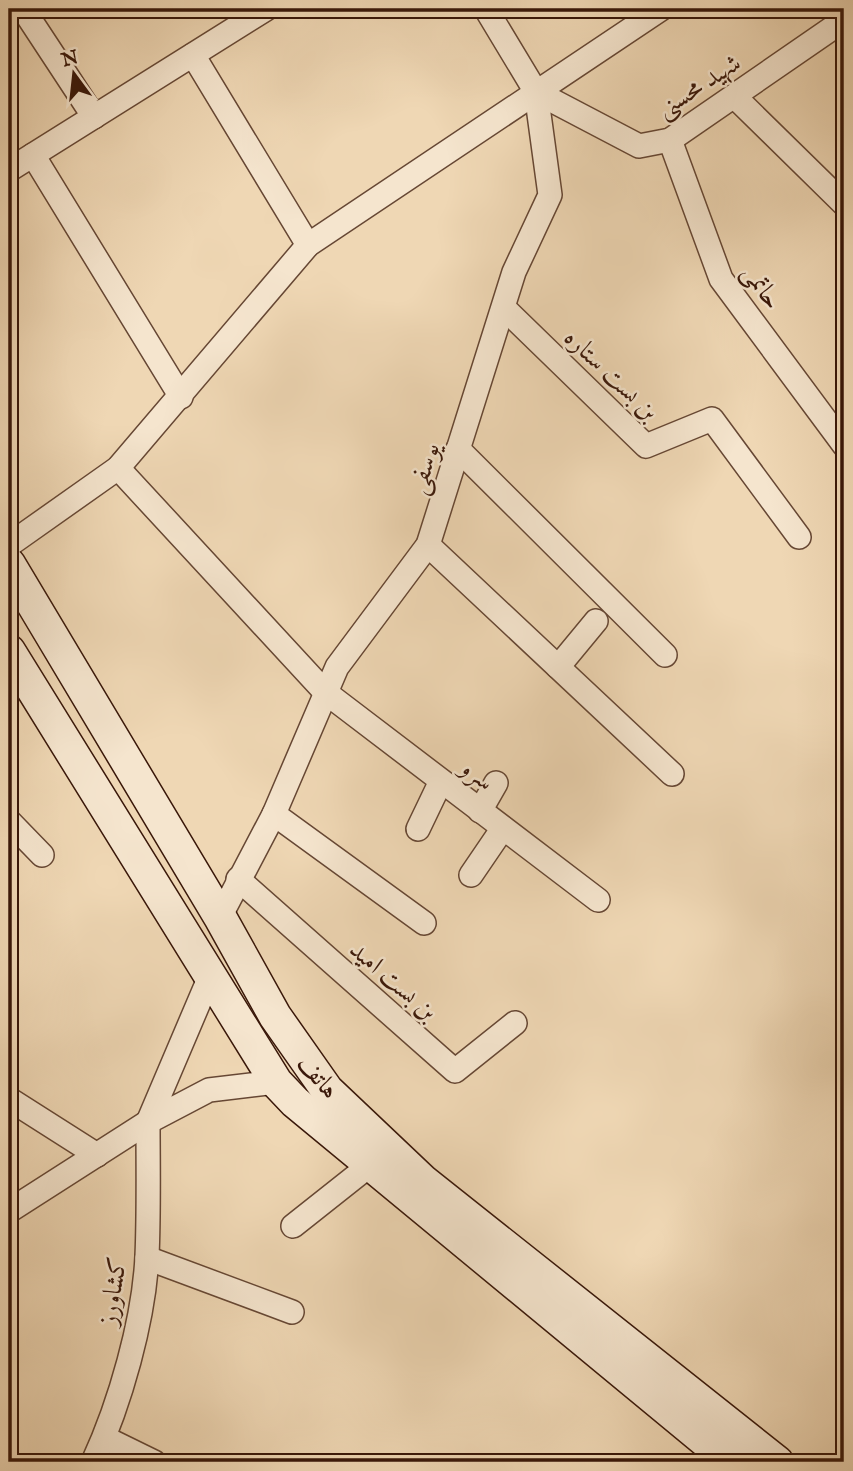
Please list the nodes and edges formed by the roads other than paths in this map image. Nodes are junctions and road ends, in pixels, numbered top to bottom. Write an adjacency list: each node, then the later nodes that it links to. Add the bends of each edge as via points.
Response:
1 (23, 9): 11 (street)
2 (266, 9): 8 (street)
3 (486, 9): 9 (street, یوسفی)
4 (661, 9): 9 (street)
5 (839, 9): 6 (street)
6 (844, 14)
7 (844, 20): 10 (street, شهید محسنی)
8 (193, 55): 11 (street); 16 (street)
9 (536, 92): 12 (street, شهید محسنی, via 639,146); 16 (street); 17 (street, یوسفی, via 550,195 514,272)
10 (735, 97): 12 (street, شهید محسنی); 15 (street)
11 (94, 117): 13 (street)
12 (670, 140): 19 (street, حاتمی, via 721,279)
13 (33, 155): 14 (street); 18 (street)
14 (9, 170)
15 (844, 204)
16 (308, 245): 18 (street)
17 (503, 308): 20 (street, یوسفی); 22 (street, بن بست ستاره, via 646,446 712,419)
18 (181, 397): 21 (street)
19 (844, 444)
20 (458, 449): 24 (street, یوسفی); 28 (street)
21 (118, 468): 23 (street); 30 (street, سرو)
22 (799, 537)
23 (9, 545)
24 (428, 545): 29 (street); 30 (street, یوسفی, via 337,667)
25 (9, 564): 43 (main road, هاتف)
26 (596, 621): 29 (street)
27 (9, 651): 45 (main road, هاتف)
28 (664, 655)
29 (558, 667): 31 (street)
30 (325, 692): 32 (street, سرو); 35 (street, یوسفی)
31 (671, 774)
32 (441, 781): 34 (street, سرو); 38 (street)
33 (496, 783): 34 (street)
34 (480, 811): 37 (street, سرو)
35 (275, 814): 41 (street, یوسفی); 44 (street)
36 (9, 821): 39 (street)
37 (503, 828): 40 (street); 42 (street, سرو)
38 (418, 829)
39 (42, 855)
40 (471, 875)
41 (238, 879): 43 (street, یوسفی); 46 (street, بن بست امید, via 455,1071)
42 (598, 900)
43 (220, 917): 56 (main road, هاتف, via 275,1016 327,1090 423,1181)
44 (424, 923)
45 (211, 974): 47 (main road, هاتف); 49 (street)
46 (515, 1023)
47 (276, 1082): 49 (street, via 209,1090); 51 (main road, هاتف)
48 (9, 1099): 50 (street)
49 (148, 1122): 50 (street); 54 (street, کشاورز)
50 (97, 1155): 52 (street)
51 (370, 1165): 53 (street); 56 (main road, هاتف)
52 (9, 1211)
53 (293, 1226)
54 (147, 1258): 55 (street); 57 (street, کشاورز, via 131,1354)
55 (292, 1312)
56 (716, 1432): 60 (main road, هاتف); 61 (main road, هاتف)
57 (105, 1438): 58 (street, کشاورز); 59 (street)
58 (93, 1462)
59 (154, 1462)
60 (732, 1462)
61 (777, 1462)

